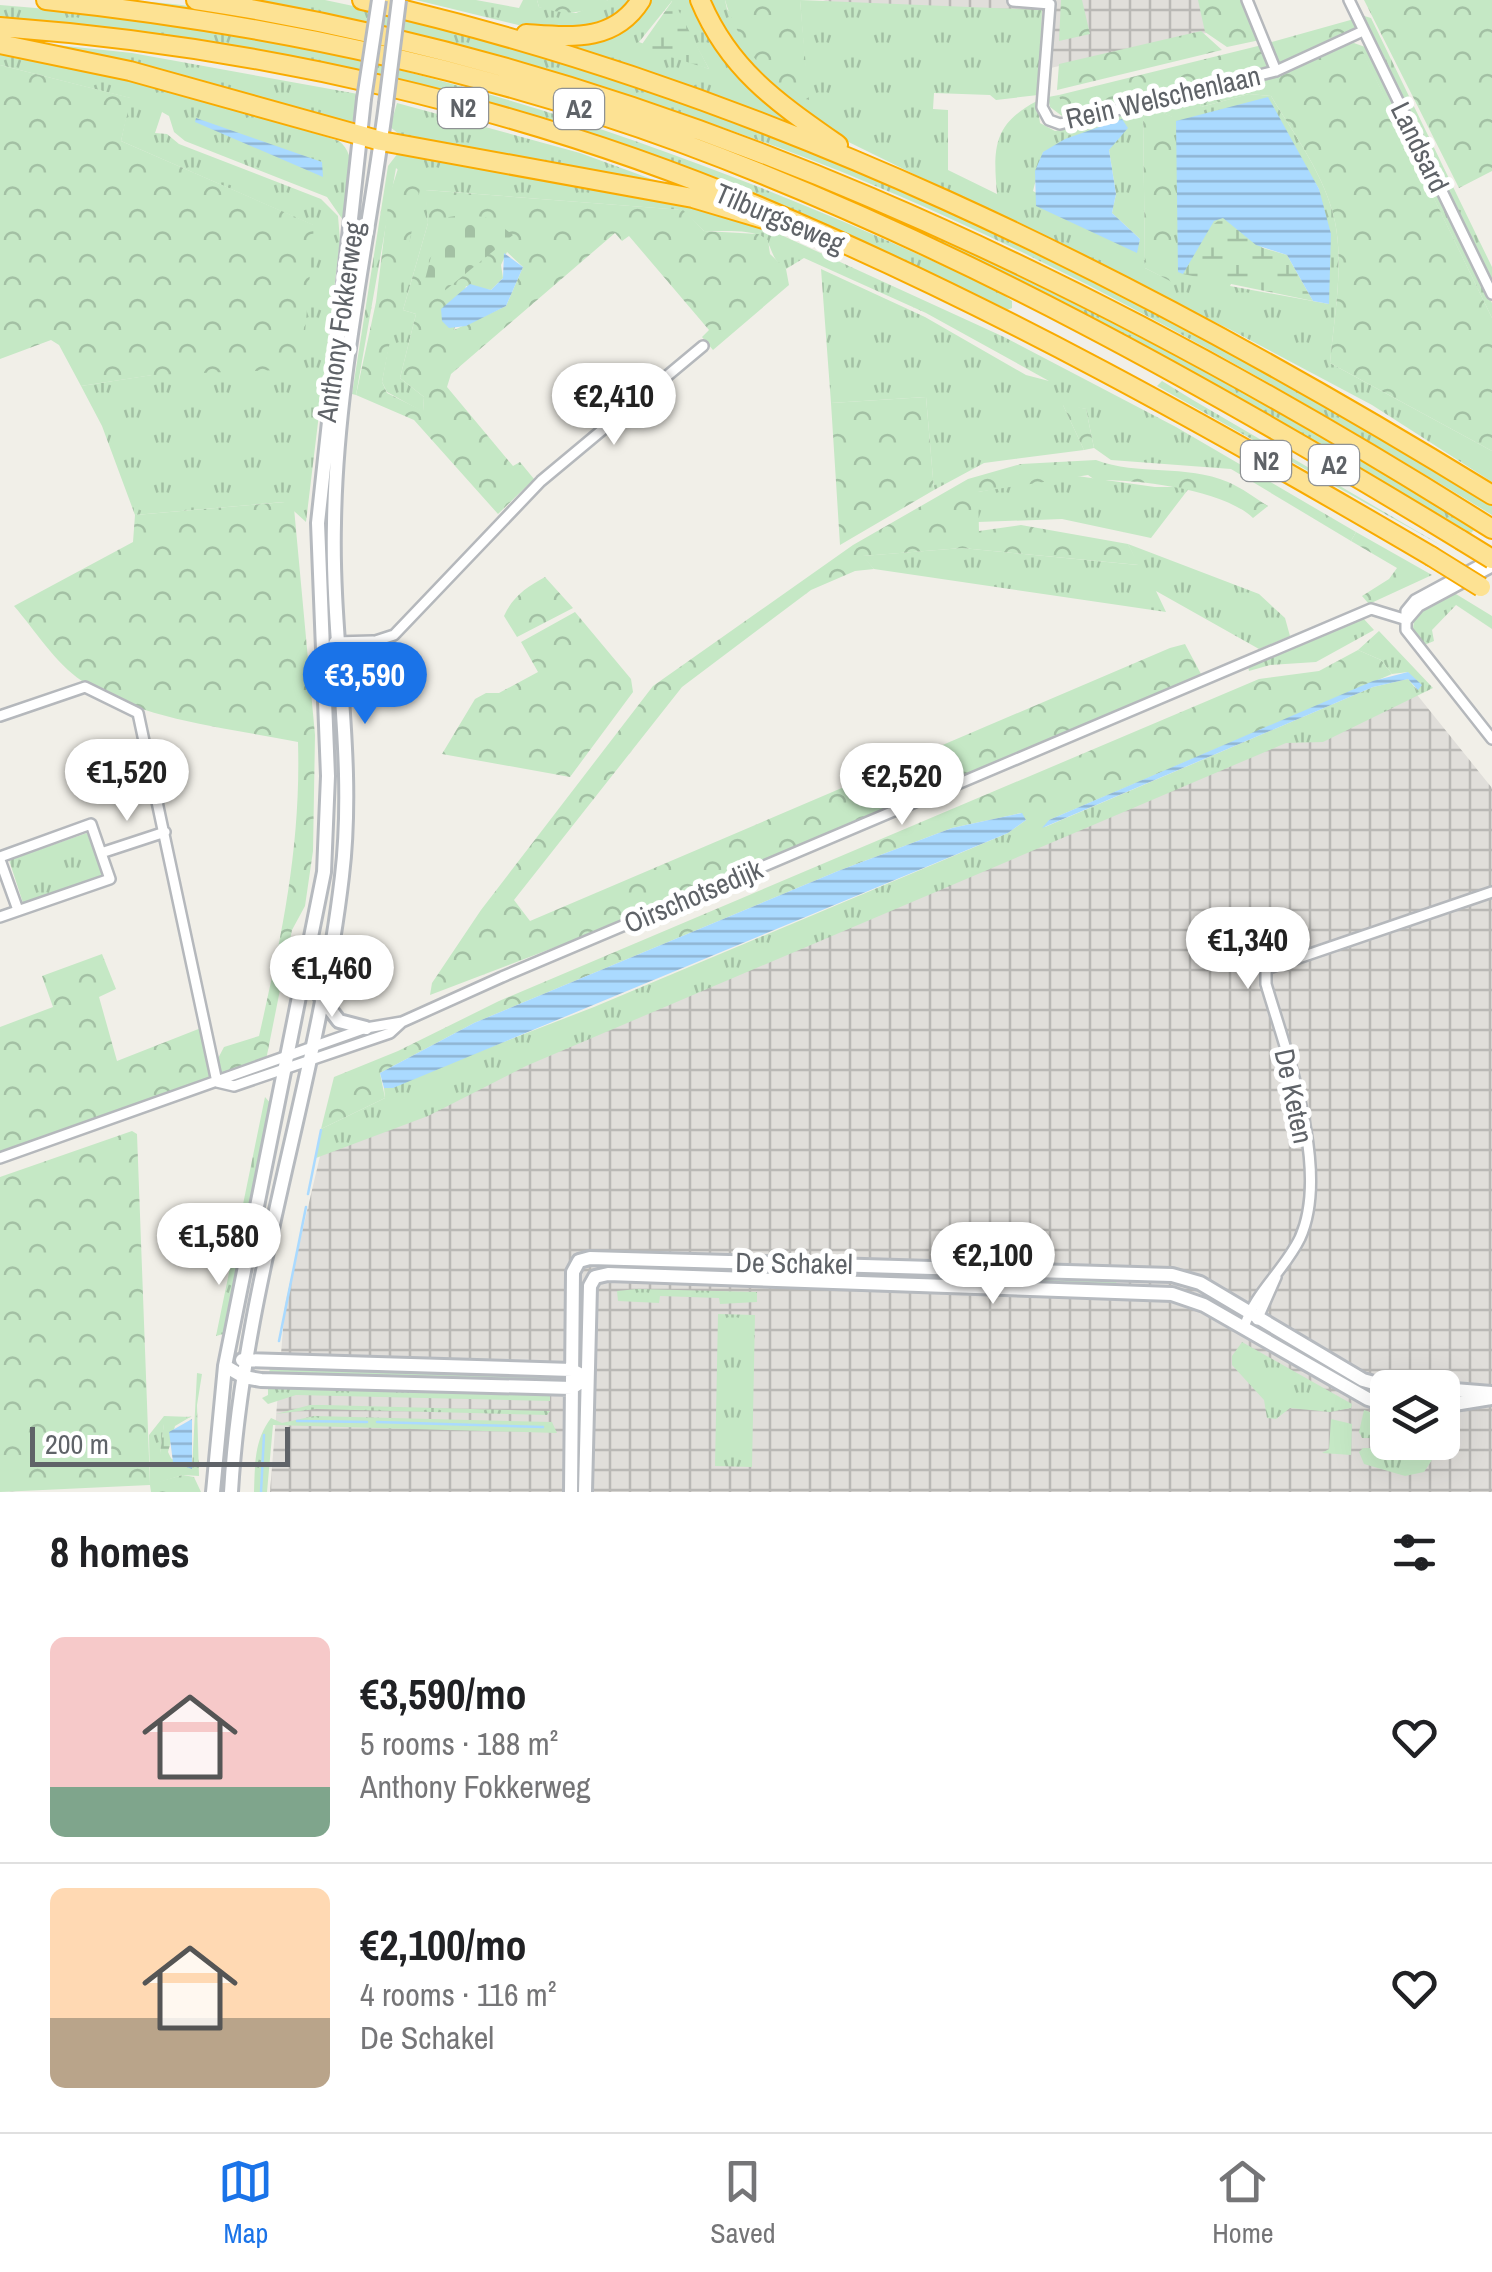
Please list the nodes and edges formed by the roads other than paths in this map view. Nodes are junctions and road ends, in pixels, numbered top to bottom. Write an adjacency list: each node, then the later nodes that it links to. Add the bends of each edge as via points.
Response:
1 (46, 0): 24 (highway, Tilburgseweg / A2, bridge, via 245,27 448,70 709,153 869,220 1080,322)
2 (196, 0): 23 (highway, Tilburgseweg / A2, via 472,59 684,124 849,187 1035,273 1210,365)
3 (362, 0): 13 (highway)
4 (379, 0): 16 (main road, Anthony Fokkerweg, bridge)
5 (399, 0): 17 (main road, Anthony Fokkerweg, bridge)
6 (642, 0): 13 (highway, via 624,20 594,34)
7 (700, 0): 18 (highway, via 720,42 759,88)
8 (1247, 0): 15 (street)
9 (1349, 0): 12 (street, Landsard)
10 (1013, 1): 15 (street, Rein Welschenlaan, via 1050,4 1042,107 1054,123)
11 (0, 26): 19 (highway, Tilburgseweg / N2, via 238,57 440,101 668,172)
12 (1363, 30): 15 (street, Rein Welschenlaan); 20 (street, Landsard)
13 (491, 31): 18 (highway, via 694,96)
14 (0, 44): 16 (highway, via 130,71)
15 (1276, 71)
16 (359, 134): 17 (highway); 28 (main road, Anthony Fokkerweg, via 354,227 320,494)
17 (381, 142): 19 (highway, N2, via 693,198); 27 (main road, Anthony Fokkerweg, via 338,461)
18 (872, 168): 22 (highway, via 1226,340)
19 (826, 236): 25 (highway, Tilburgseweg / N2, bridge, via 1183,413)
20 (1492, 294)
21 (703, 346): 27 (street, via 541,481 404,627 375,642)
22 (1492, 495)
23 (1490, 527)
24 (1492, 561): 26 (street)
25 (1486, 590)
26 (1407, 620): 30 (street, via 1408,636); 39 (street, Oirschotsedijk, via 1372,609)
27 (339, 644): 28 (street); 38 (main road, Anthony Fokkerweg, via 345,836)
28 (322, 646): 42 (main road, Anthony Fokkerweg, via 328,835)
29 (0, 716): 31 (street, via 84,687 138,713)
30 (1492, 739)
31 (165, 832): 32 (street); 44 (street)
32 (101, 853): 33 (street, via 91,824); 36 (street, via 110,878)
33 (0, 858): 34 (street)
34 (4, 886): 36 (street)
35 (1492, 892): 46 (street, De Keten, via 1266,968 1307,1140 1302,1235)
36 (18, 910): 37 (street)
37 (0, 916)
38 (320, 996): 40 (main road, via 336,1019); 41 (main road, Anthony Fokkerweg)
39 (402, 1022): 40 (street, Oirschotsedijk); 43 (street, Oirschotsedijk, via 390,1033)
40 (366, 1028): 41 (street, Oirschotsedijk)
41 (312, 1047): 42 (street, Oirschotsedijk); 43 (main road, Anthony Fokkerweg)
42 (288, 1062): 43 (street, Oirschotsedijk); 44 (street, Oirschotsedijk, via 234,1086); 49 (main road, Anthony Fokkerweg)
43 (309, 1062): 48 (main road, Anthony Fokkerweg)
44 (217, 1082): 45 (street, Oirschotsedijk)
45 (0, 1158)
46 (1255, 1314): 47 (street); 50 (main road, De Schakel, via 1200,1283 1172,1276 590,1258 578,1261 573,1272); 53 (main road, De Schakel)
47 (1244, 1328): 52 (main road, De Schakel, via 1204,1305 1151,1290 608,1274 590,1286); 57 (main road, De Schakel)
48 (247, 1358): 49 (main road); 50 (main road); 51 (main road, Anthony Fokkerweg)
49 (225, 1366): 51 (main road); 59 (main road, Anthony Fokkerweg)
50 (572, 1370): 52 (main road); 54 (main road, De Schakel)
51 (244, 1378): 54 (main road); 60 (main road, Anthony Fokkerweg)
52 (587, 1378): 54 (main road); 62 (main road, De Schakel)
53 (1370, 1382)
54 (572, 1388): 61 (main road, De Schakel)
55 (1460, 1391): 56 (main road)
56 (1492, 1395): 58 (main road)
57 (1370, 1400)
58 (1460, 1402)
59 (214, 1492)
60 (232, 1492)
61 (571, 1492)
62 (585, 1492)

